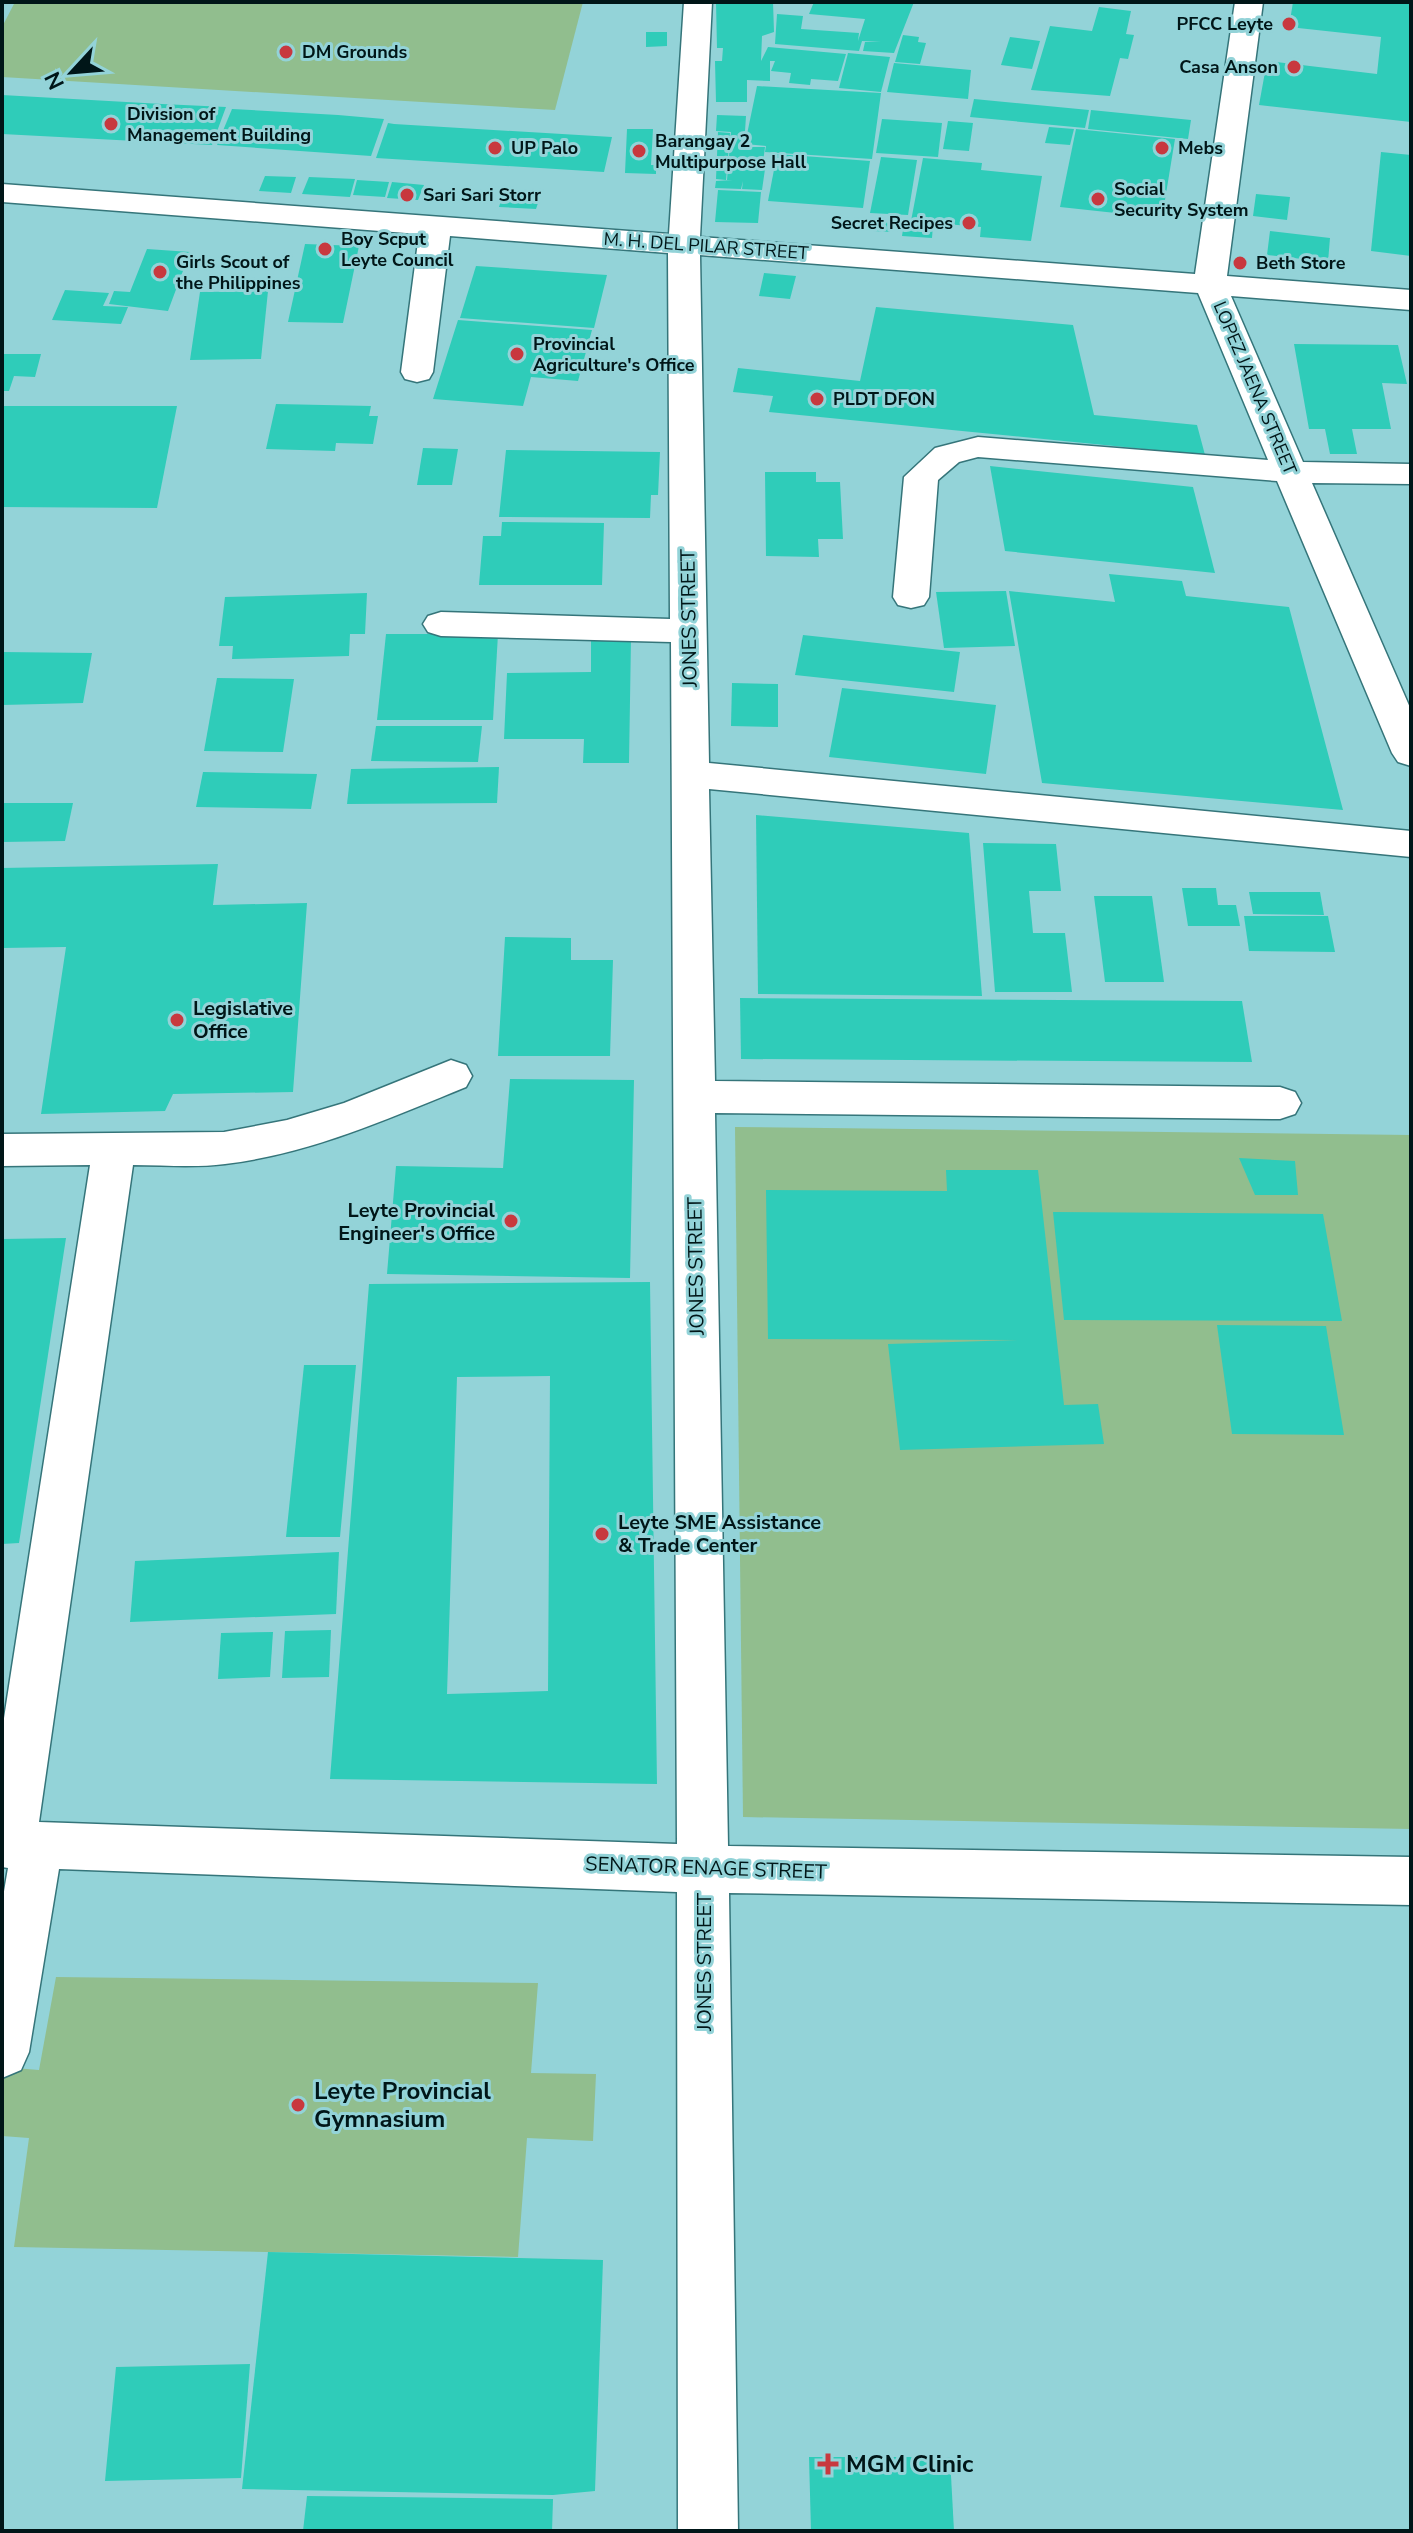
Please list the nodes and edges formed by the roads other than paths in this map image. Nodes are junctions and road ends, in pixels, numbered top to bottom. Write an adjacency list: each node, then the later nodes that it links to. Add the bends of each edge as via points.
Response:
1 (698, 2): 5 (street, JONES STREET)
2 (1249, 2): 6 (street, LOPEZ JAENA STREET)
3 (2, 193): 4 (street, M. H. DEL PILAR STREET)
4 (436, 226): 5 (street, M. H. DEL PILAR STREET); 8 (street)
5 (684, 245): 6 (street, M. H. DEL PILAR STREET); 13 (street, JONES STREET)
6 (1210, 284): 7 (street, M. H. DEL PILAR STREET); 9 (street, LOPEZ JAENA STREET)
7 (1411, 300)
8 (417, 372)
9 (1292, 472): 10 (street); 11 (street, via 978,447 947,455 921,477); 14 (street, LOPEZ JAENA STREET)
10 (1411, 474)
11 (911, 597)
12 (441, 624): 13 (street)
13 (689, 631): 15 (street, JONES STREET)
14 (1411, 753)
15 (691, 774): 16 (street); 18 (street, JONES STREET)
16 (1411, 844)
17 (451, 1076): 20 (street, via 357,1115 287,1136 224,1148)
18 (694, 1097): 19 (street); 23 (street, JONES STREET)
19 (1280, 1103)
20 (114, 1148): 21 (street); 22 (street)
21 (2, 1150)
22 (17, 1844): 23 (street, SENATOR ENAGE STREET); 25 (street)
23 (703, 1869): 24 (street, SENATOR ENAGE STREET); 26 (street, JONES STREET)
24 (1411, 1881)
25 (2, 2052)
26 (708, 2531)

